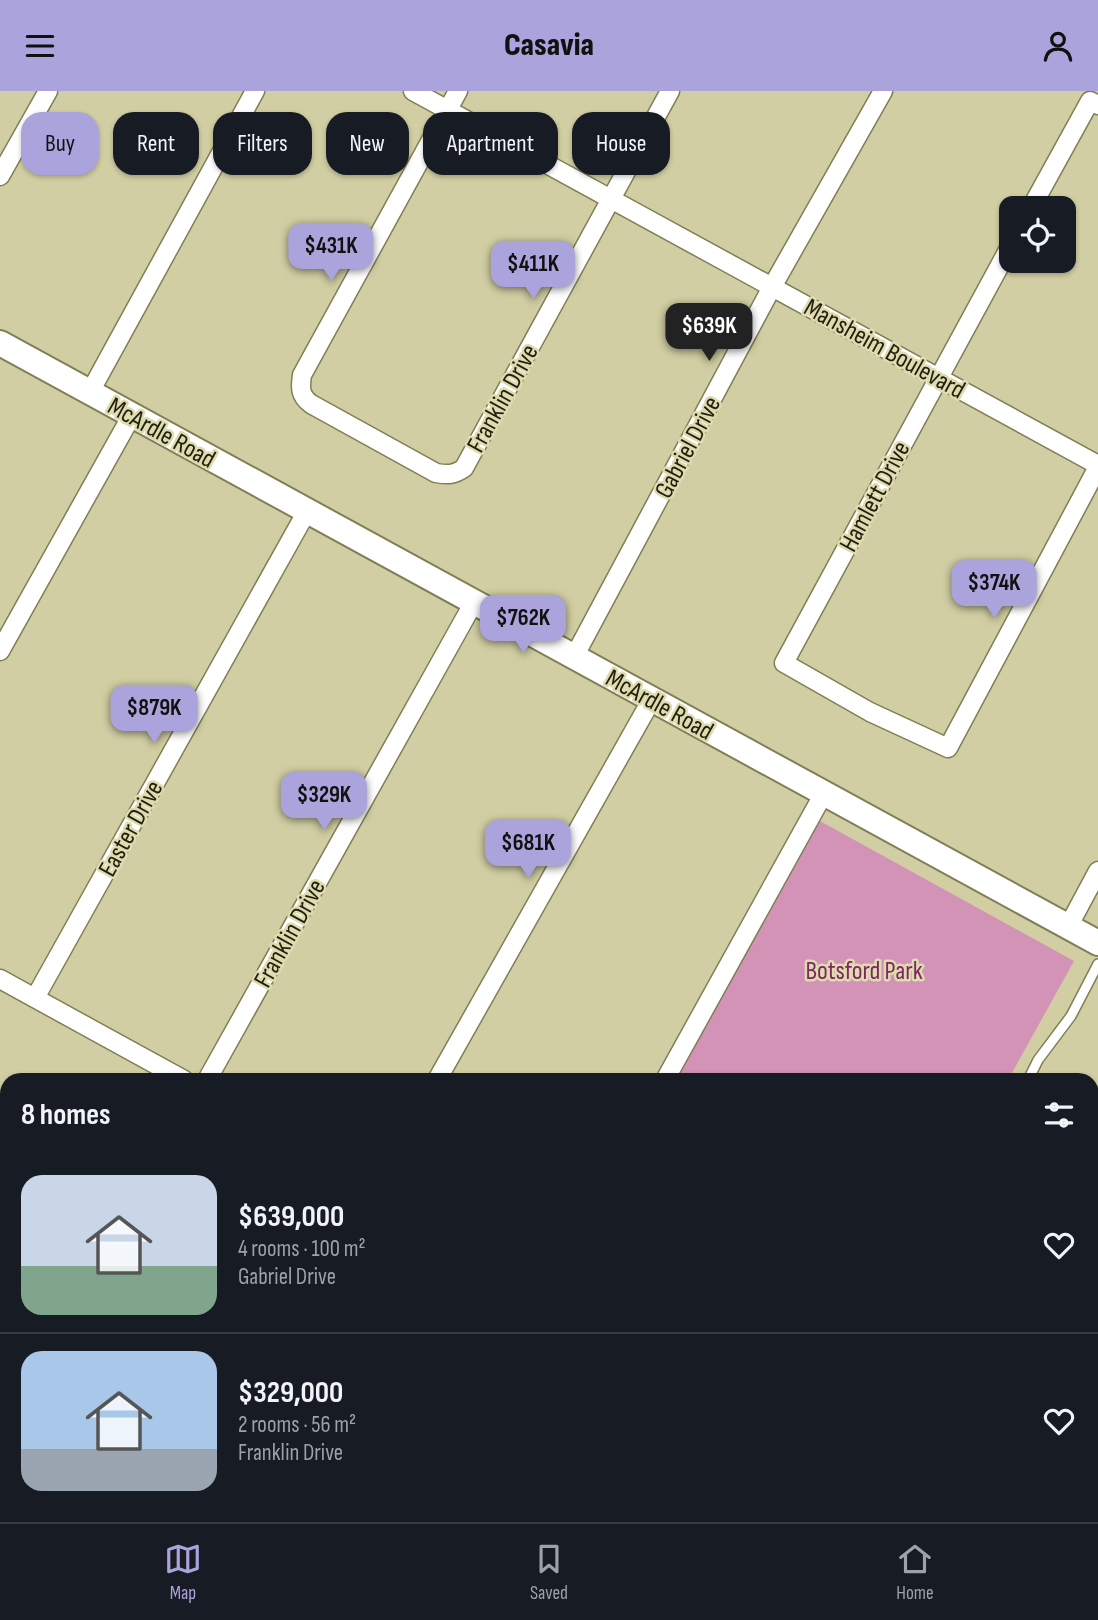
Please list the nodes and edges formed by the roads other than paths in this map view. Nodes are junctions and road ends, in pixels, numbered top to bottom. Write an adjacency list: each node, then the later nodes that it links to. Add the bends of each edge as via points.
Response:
1 (48, 91): 9 (street)
2 (256, 91): 16 (street)
3 (414, 91): 8 (street, Mansheim Boulevard)
4 (457, 91): 8 (street)
5 (670, 91): 11 (street, Franklin Drive)
6 (883, 91): 13 (street, Gabriel Drive)
7 (1098, 105): 10 (street, via 1090,101)
8 (447, 110): 11 (street, Mansheim Boulevard); 11 (street, Franklin Drive, via 302,375 304,399 373,439 436,473 456,474 464,468)
9 (0, 176)
10 (1038, 196)
11 (611, 199): 13 (street, Mansheim Boulevard)
12 (999, 267): 15 (street, Hamlett Drive)
13 (772, 287): 15 (street, Mansheim Boulevard); 22 (street, Gabriel Drive)
14 (0, 343): 16 (main road, McArdle Road)
15 (938, 377): 18 (street, Mansheim Boulevard); 18 (street, Hamlett Drive, via 784,663 870,712 948,748)
16 (90, 393): 17 (main road, McArdle Road)
17 (132, 415): 19 (main road, McArdle Road); 21 (street)
18 (1098, 466)
19 (307, 511): 20 (main road, McArdle Road); 30 (street, Easter Drive)
20 (474, 603): 22 (main road, McArdle Road); 32 (street, Franklin Drive)
21 (0, 652)
22 (574, 657): 23 (main road, McArdle Road)
23 (652, 699): 24 (main road, McArdle Road); 33 (street)
24 (824, 793): 26 (main road, McArdle Road); 34 (street)
25 (1098, 871): 26 (street)
26 (1068, 927): 27 (main road, McArdle Road)
27 (1098, 943)
28 (1098, 964): 35 (lane, via 1071,1016)
29 (0, 979): 30 (street)
30 (35, 998): 31 (street)
31 (171, 1073)
32 (211, 1073)
33 (441, 1073)
34 (669, 1073)
35 (1033, 1073)

